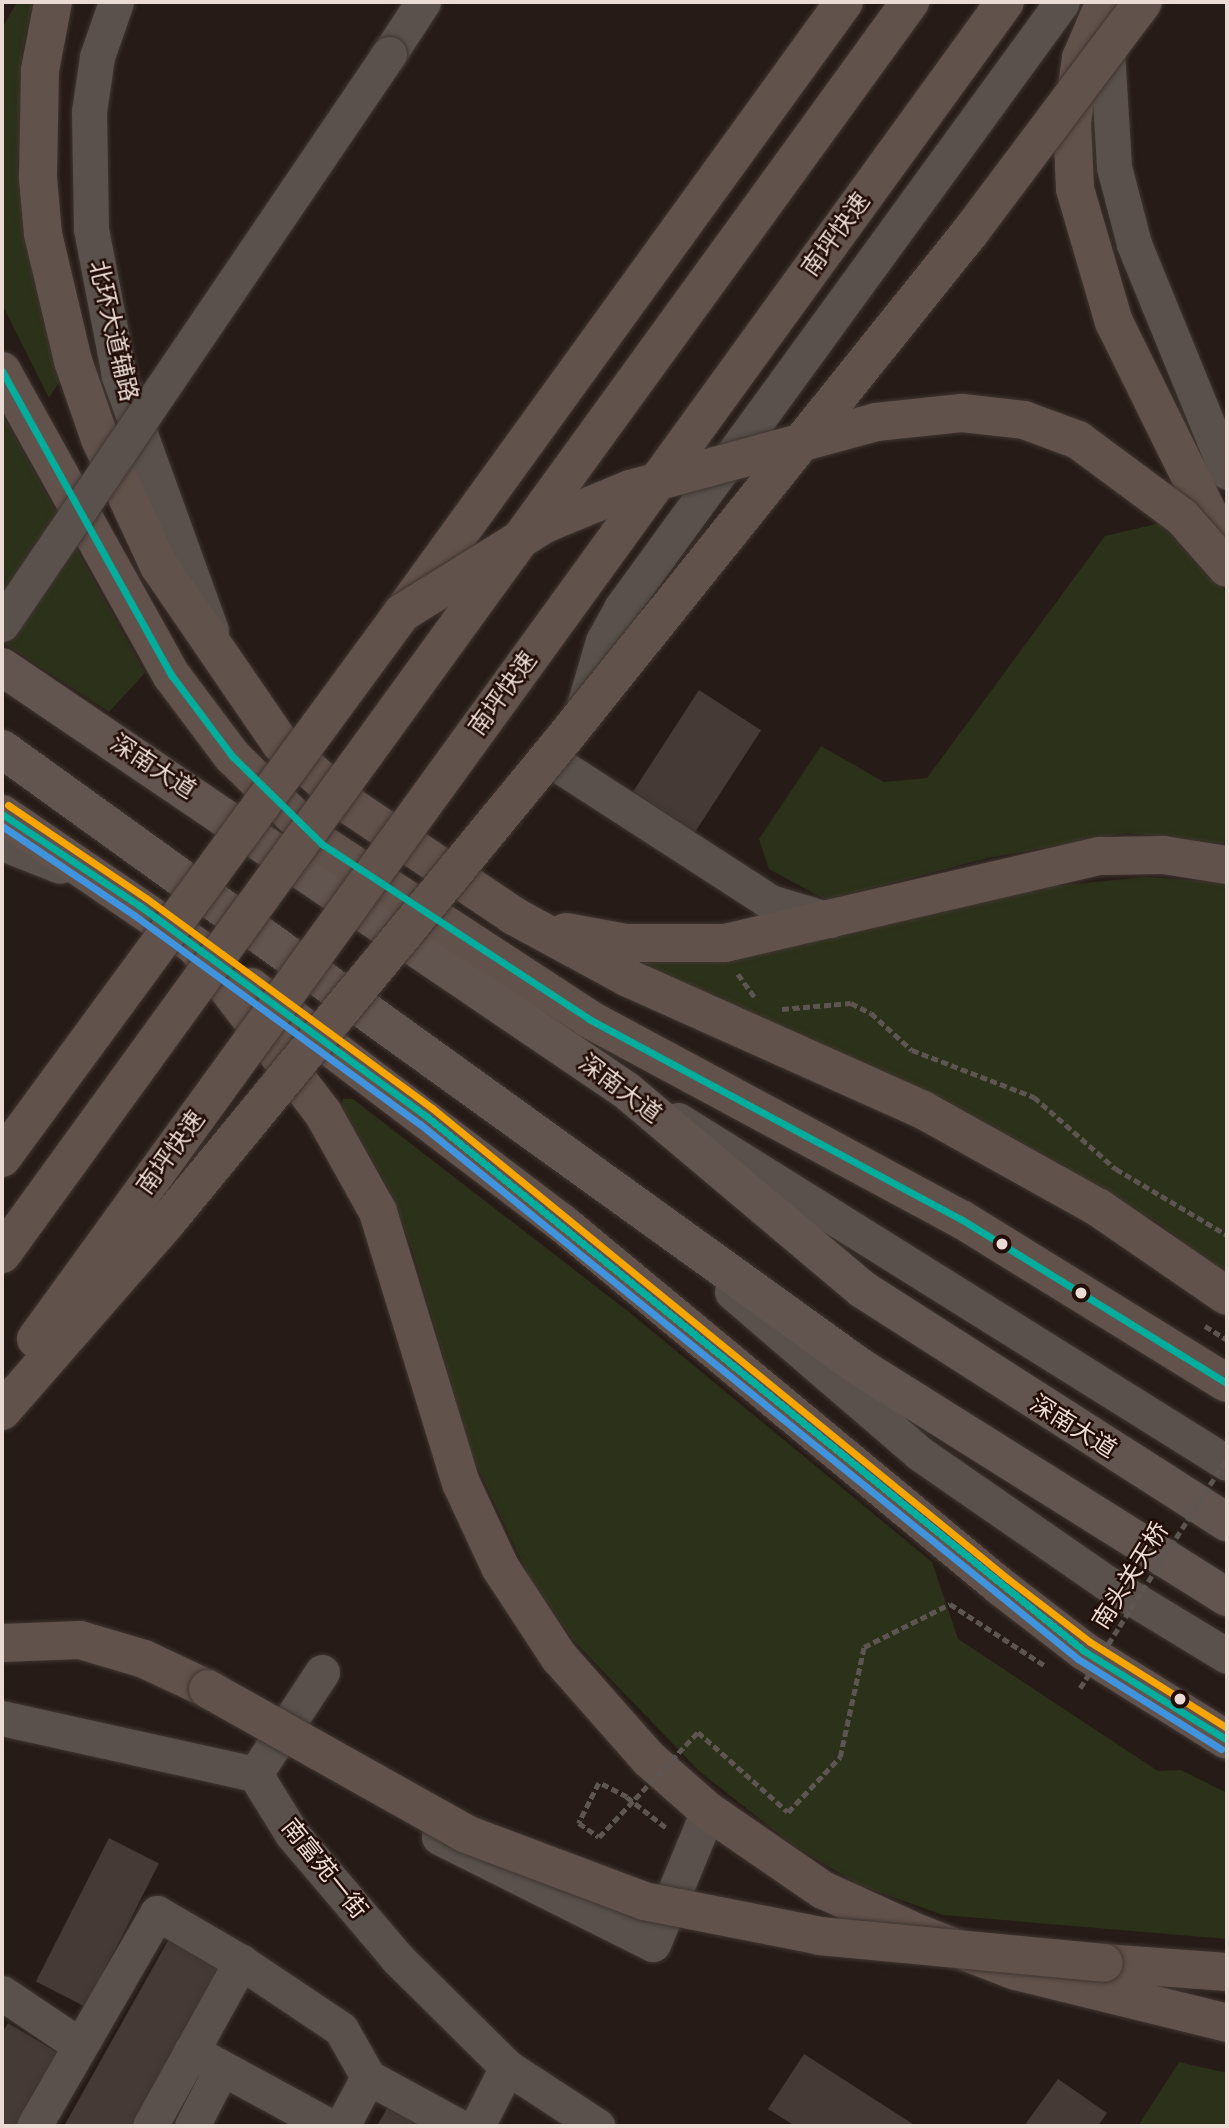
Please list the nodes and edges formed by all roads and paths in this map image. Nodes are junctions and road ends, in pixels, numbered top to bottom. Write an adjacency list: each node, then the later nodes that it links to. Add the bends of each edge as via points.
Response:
1 (53, 2): 17 (highway, via 40,70 38,178 43,234 73,361 130,509)
2 (116, 2): 17 (street, 北环大道辅路, via 97,57 89,112 90,215 102,293 131,410)
3 (423, 2): 15 (street, bridge)
4 (844, 2): 14 (highway)
5 (910, 2): 37 (highway, bridge)
6 (1005, 2): 42 (highway, 南坪快速, bridge)
7 (1062, 2): 19 (street, via 621,608 603,640 579,721)
8 (1105, 2): 11 (street, via 1107,109 1117,180 1134,244); 12 (highway, bridge, via 1081,58 1072,122 1075,189 1114,322)
9 (1143, 2): 43 (highway, bridge, via 971,231 566,736 166,1223)
10 (2, 371): 23 (highway, via 122,596 191,704 258,784)
11 (1225, 465)
12 (1227, 552)
13 (1227, 568): 14 (highway, bridge, via 1182,517 1078,440 1024,420 962,413 876,422 630,489 545,524)
14 (402, 613): 34 (highway, bridge)
15 (2, 624)
16 (2, 667): 21 (main road, 深南大道)
17 (237, 688): 25 (highway, via 314,778)
18 (2, 749): 35 (main road, via 365,1006)
19 (554, 762): 25 (street); 28 (street, via 782,909)
20 (2, 814): 26 (highway)
21 (233, 819): 23 (highway); 33 (main road, 深南大道)
22 (2, 844): 26 (street, via 38,854)
23 (345, 861): 41 (highway, via 589,1019 961,1219)
24 (1227, 865): 28 (highway, via 1163,855 1100,856 978,880)
25 (462, 885): 27 (highway)
26 (141, 906): 30 (highway)
27 (514, 916): 29 (highway, via 626,943); 38 (highway, via 628,978 923,1110 1099,1208)
28 (837, 921): 29 (highway)
29 (725, 943): 31 (path, via 739,975)
30 (195, 947): 53 (highway, via 562,1223 1011,1595 1084,1651); 56 (highway, via 323,1113 378,1212 461,1483 524,1609 596,1702)
31 (763, 1002)
32 (775, 1008): 36 (path, via 851,1003 871,1013 912,1050 1034,1097 1116,1169 1158,1188)
33 (627, 1091): 44 (street, via 754,1163); 45 (main road, 深南大道, via 862,1289)
34 (2, 1158)
35 (635, 1208): 46 (main road, via 860,1367); 48 (street, via 919,1453 1107,1583)
36 (1227, 1235)
37 (2, 1254)
38 (1227, 1296)
39 (1205, 1326): 40 (path)
40 (1227, 1340)
41 (1227, 1383)
42 (2, 1387)
43 (2, 1411)
44 (1227, 1460): 51 (path, 南头关天桥, bridge, via 1080,1689)
45 (1227, 1522)
46 (1227, 1597)
47 (2, 1643): 59 (highway, bridge, via 80,1640 144,1659 466,1833 644,1901 820,1936)
48 (1227, 1656)
49 (1048, 1667): 57 (path, bridge, via 950,1604 864,1647 841,1757 788,1812 698,1732 599,1837 579,1822 599,1783 627,1797)
50 (322, 1672): 54 (street)
51 (1069, 1681)
52 (2, 1718): 55 (street)
53 (1227, 1740)
54 (274, 1744): 55 (street); 57 (street, via 526,1885 653,1944)
55 (256, 1774): 64 (street, 南富苑一街, via 292,1834 362,1918)
56 (708, 1811): 57 (street); 61 (highway, via 823,1890 920,1934 1016,1970)
57 (694, 1847)
58 (241, 1962): 62 (street, via 157,1913); 63 (street); 66 (street, via 341,2029)
59 (1227, 1972)
60 (2, 1993): 62 (street)
61 (1227, 2023)
62 (79, 2045): 67 (street)
63 (191, 2051): 65 (street); 68 (street)
64 (507, 2067): 73 (street); 74 (street, 南富苑一街)
65 (222, 2068): 69 (street); 70 (street)
66 (368, 2077): 71 (street); 72 (street)
67 (34, 2126)
68 (150, 2126)
69 (192, 2126)
70 (329, 2126)
71 (342, 2126)
72 (458, 2126)
73 (477, 2126)
74 (597, 2126)

